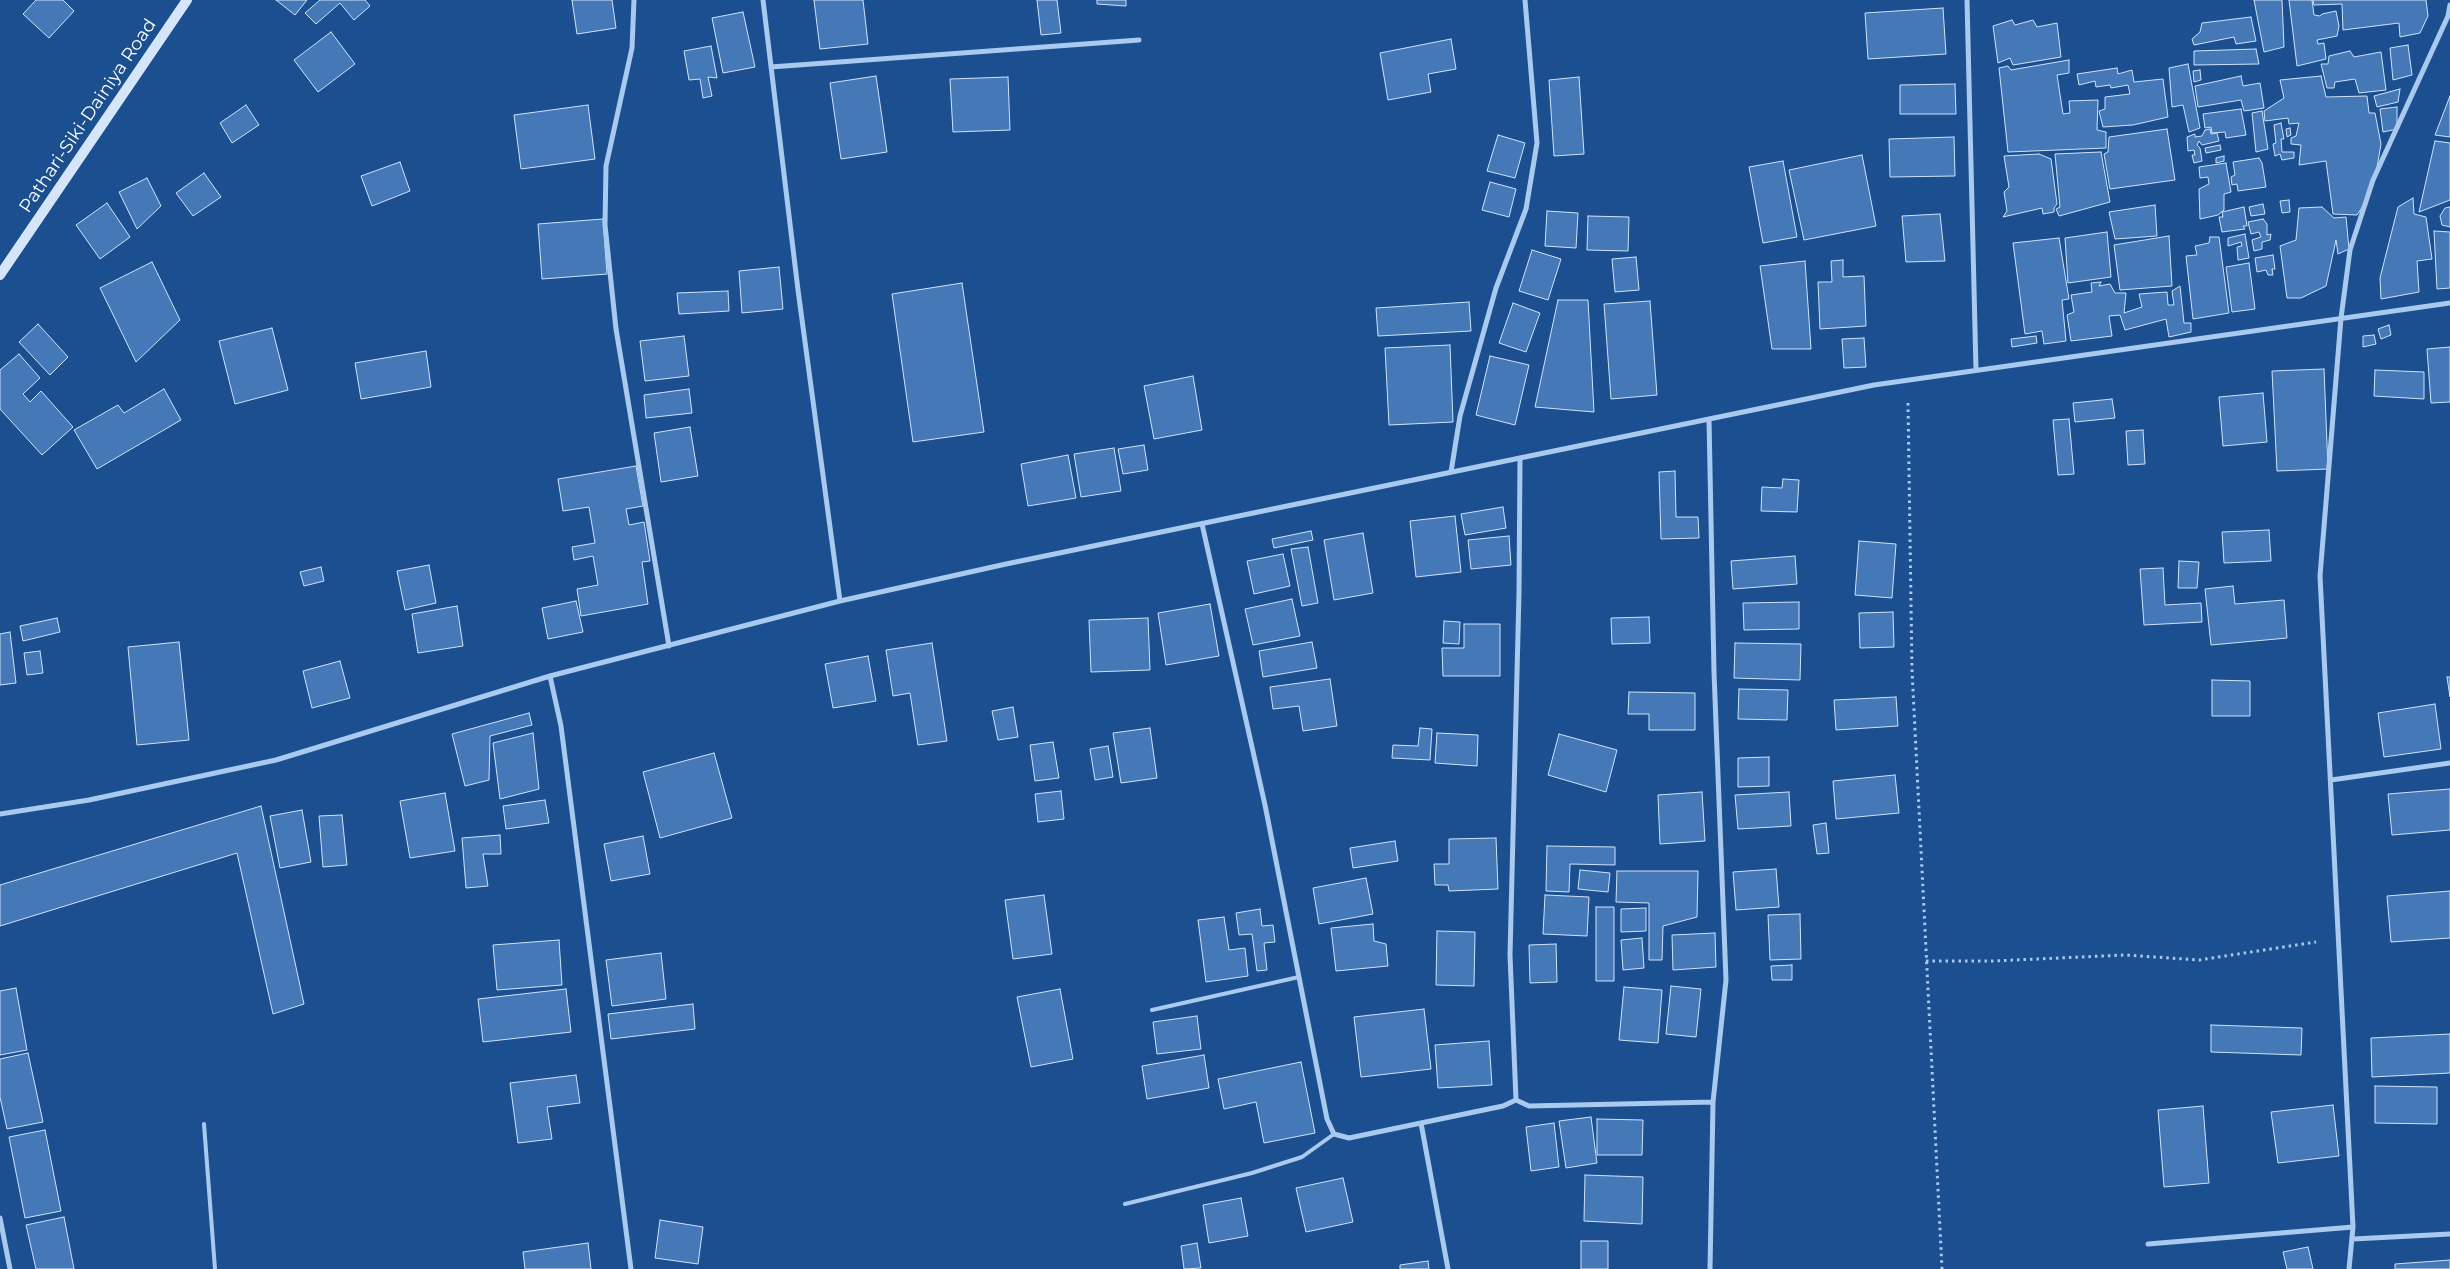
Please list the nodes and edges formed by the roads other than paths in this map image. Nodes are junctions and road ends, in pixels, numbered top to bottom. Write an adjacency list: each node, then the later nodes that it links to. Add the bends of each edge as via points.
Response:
1 (187, 0): 9 (main road, Pathari-Siki-Dainiya Road)
2 (634, 0): 18 (street, via 632,48 606,166 605,225 616,329)
3 (763, 0): 8 (street)
4 (1525, 0): 15 (street, via 1537,143 1526,209 1494,297 1460,416)
5 (1967, 0): 12 (street)
6 (2450, 5): 11 (street, via 2448,16 2373,180 2350,250)
7 (1139, 40): 8 (street)
8 (771, 67): 17 (street)
9 (0, 275)
10 (2450, 303): 11 (street)
11 (2341, 318): 12 (street); 21 (street, via 2320,576)
12 (1976, 370): 13 (street, via 1874,385)
13 (1709, 419): 14 (street); 26 (street, via 1714,672 1726,980)
14 (1520, 458): 15 (street); 25 (street, via 1510,955)
15 (1450, 472): 16 (street)
16 (1202, 524): 17 (street); 23 (street, via 1265,805)
17 (840, 601): 18 (street)
18 (669, 646): 19 (street)
19 (550, 676): 22 (street, via 276,760 89,800); 38 (street, via 563,735)
20 (2450, 763): 21 (street)
21 (2330, 780): 32 (street)
22 (0, 814)
23 (1298, 976): 24 (lane); 29 (street, via 1327,1119)
24 (1152, 1010)
25 (1516, 1100): 26 (street, via 1529,1106); 28 (street, via 1503,1106)
26 (1712, 1102): 40 (street)
27 (204, 1124): 37 (lane)
28 (1421, 1124): 29 (street, via 1349,1138); 39 (street)
29 (1334, 1134): 30 (lane, via 1302,1157 1252,1174)
30 (1125, 1204)
31 (0, 1218): 36 (street)
32 (2353, 1227): 34 (street); 35 (street)
33 (2450, 1234): 34 (street)
34 (2353, 1239): 41 (street)
35 (2148, 1244)
36 (10, 1269)
37 (215, 1269)
38 (631, 1269)
39 (1448, 1269)
40 (1710, 1269)
41 (2349, 1269)

